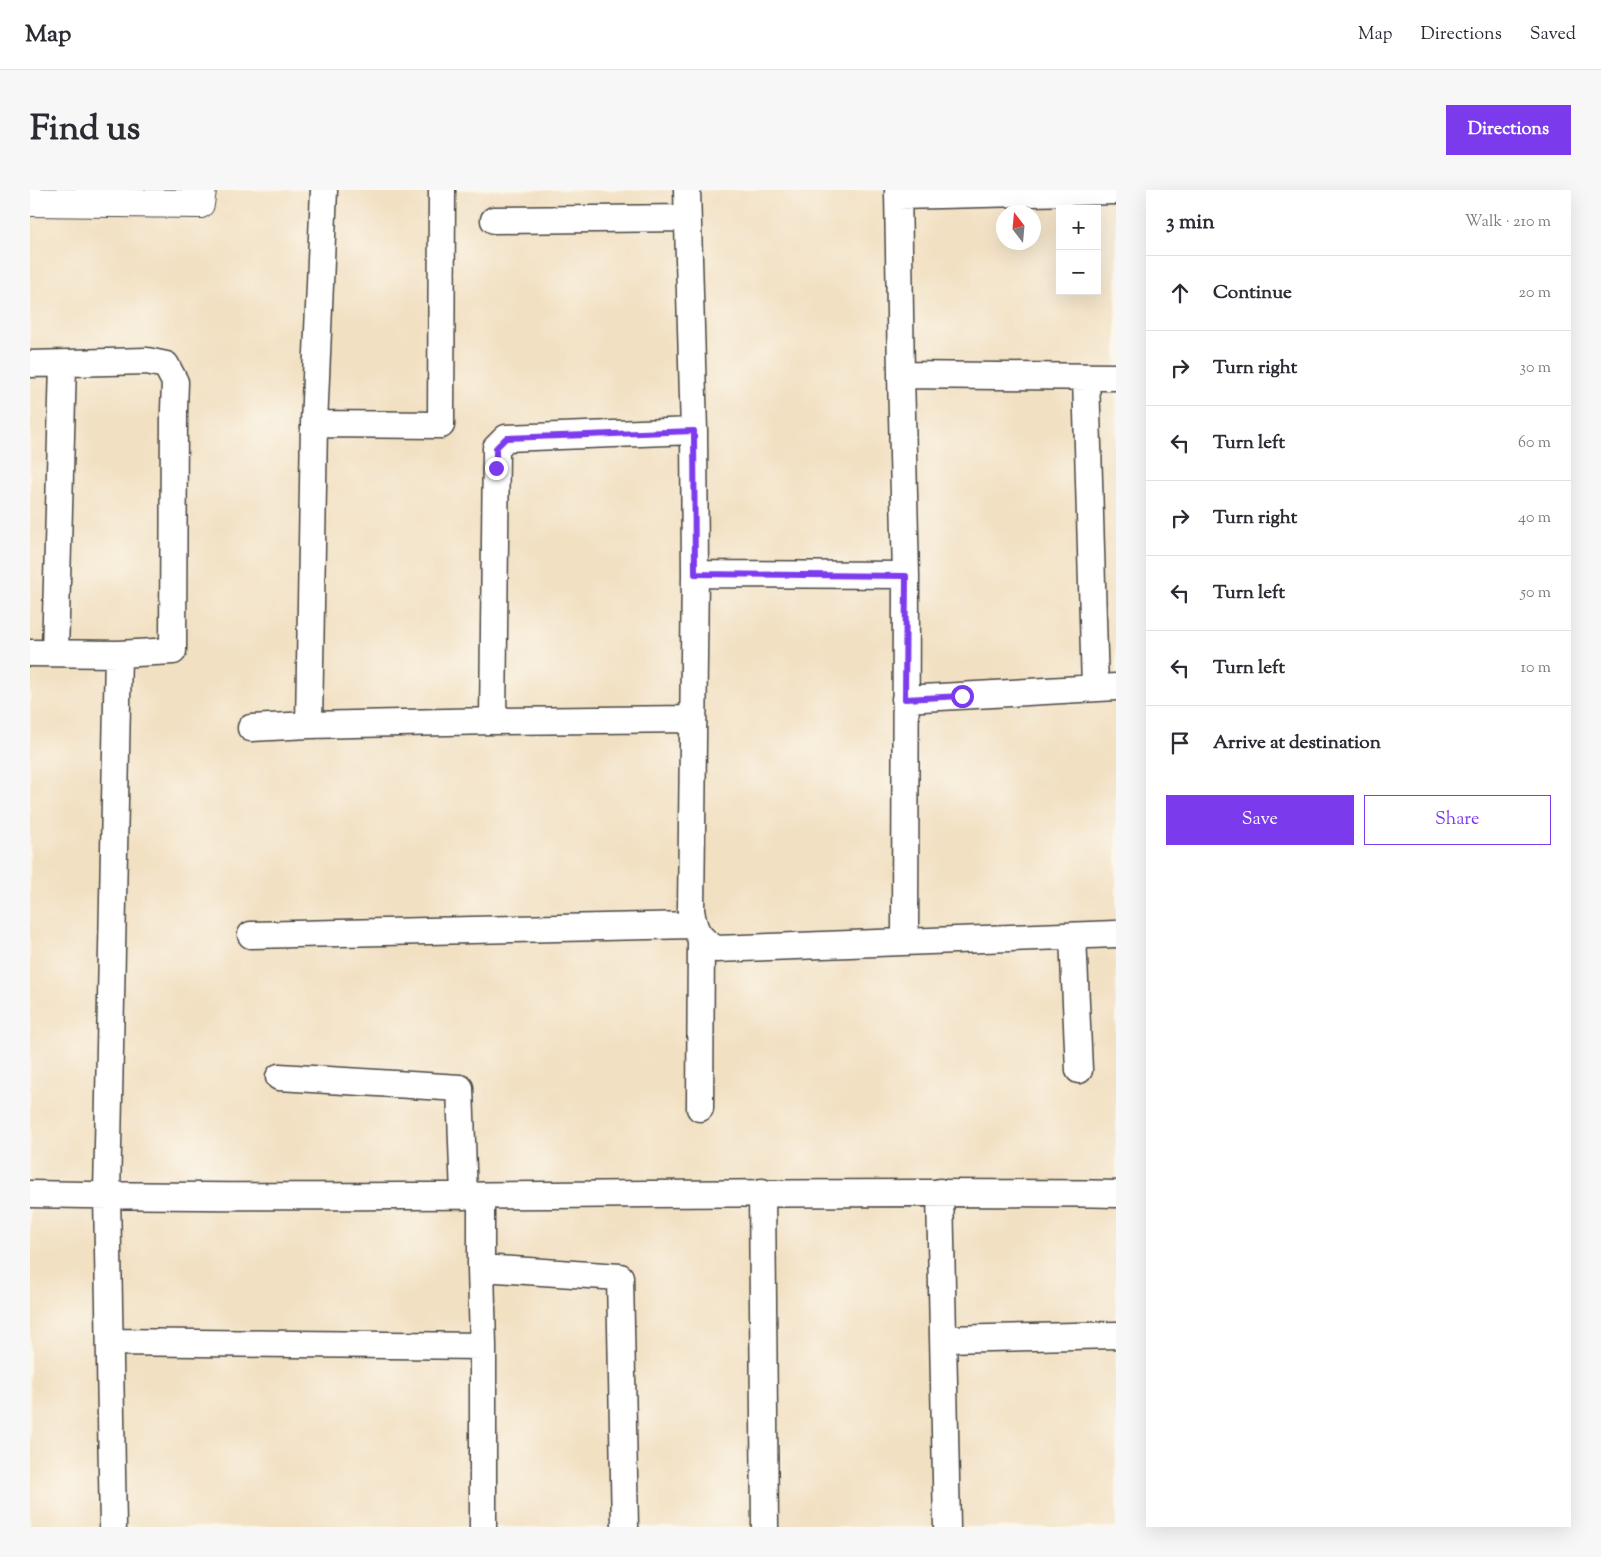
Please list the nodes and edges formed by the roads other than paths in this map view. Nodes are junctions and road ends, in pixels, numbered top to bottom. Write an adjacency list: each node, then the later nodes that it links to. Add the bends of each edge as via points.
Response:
1 (202, 190): 7 (street, via 200,204)
2 (324, 190): 15 (street)
3 (442, 190): 15 (street, via 441,425)
4 (687, 190): 8 (street)
5 (1116, 191): 6 (street)
6 (898, 193): 12 (street)
7 (30, 202)
8 (687, 218): 9 (street); 16 (street)
9 (494, 220)
10 (30, 364): 11 (street)
11 (63, 364): 19 (street); 20 (street, via 147,361 166,364 175,382 173,651)
12 (901, 375): 14 (street); 18 (street)
13 (1116, 377): 14 (street)
14 (1086, 378): 21 (street)
15 (314, 424): 25 (street)
16 (694, 431): 17 (street); 24 (street, via 506,438 496,448)
17 (695, 574): 18 (street); 23 (street)
18 (906, 576): 22 (street)
19 (43, 653): 20 (street)
20 (118, 654): 39 (street)
21 (1106, 688): 22 (street)
22 (905, 699): 31 (street)
23 (693, 719): 24 (street); 27 (street, via 691,910)
24 (493, 721): 25 (street)
25 (309, 724): 26 (street)
26 (251, 728)
27 (697, 932): 29 (street); 31 (street, via 716,949); 34 (street)
28 (1116, 934): 30 (street)
29 (250, 935)
30 (1074, 936): 31 (street); 32 (street)
31 (905, 942)
32 (1079, 1070)
33 (279, 1076): 40 (street, via 460,1088)
34 (700, 1108)
35 (762, 1192): 36 (street); 40 (street); 49 (street)
36 (940, 1192): 38 (street); 43 (street)
37 (30, 1194): 39 (street)
38 (1116, 1194)
39 (108, 1196): 40 (street); 44 (street)
40 (472, 1196): 41 (street)
41 (481, 1268): 45 (street); 48 (street, via 620,1277)
42 (1116, 1335): 43 (street)
43 (944, 1339): 50 (street)
44 (110, 1342): 45 (street); 46 (street)
45 (484, 1346): 47 (street)
46 (113, 1527)
47 (483, 1527)
48 (625, 1527)
49 (765, 1527)
50 (946, 1527)

